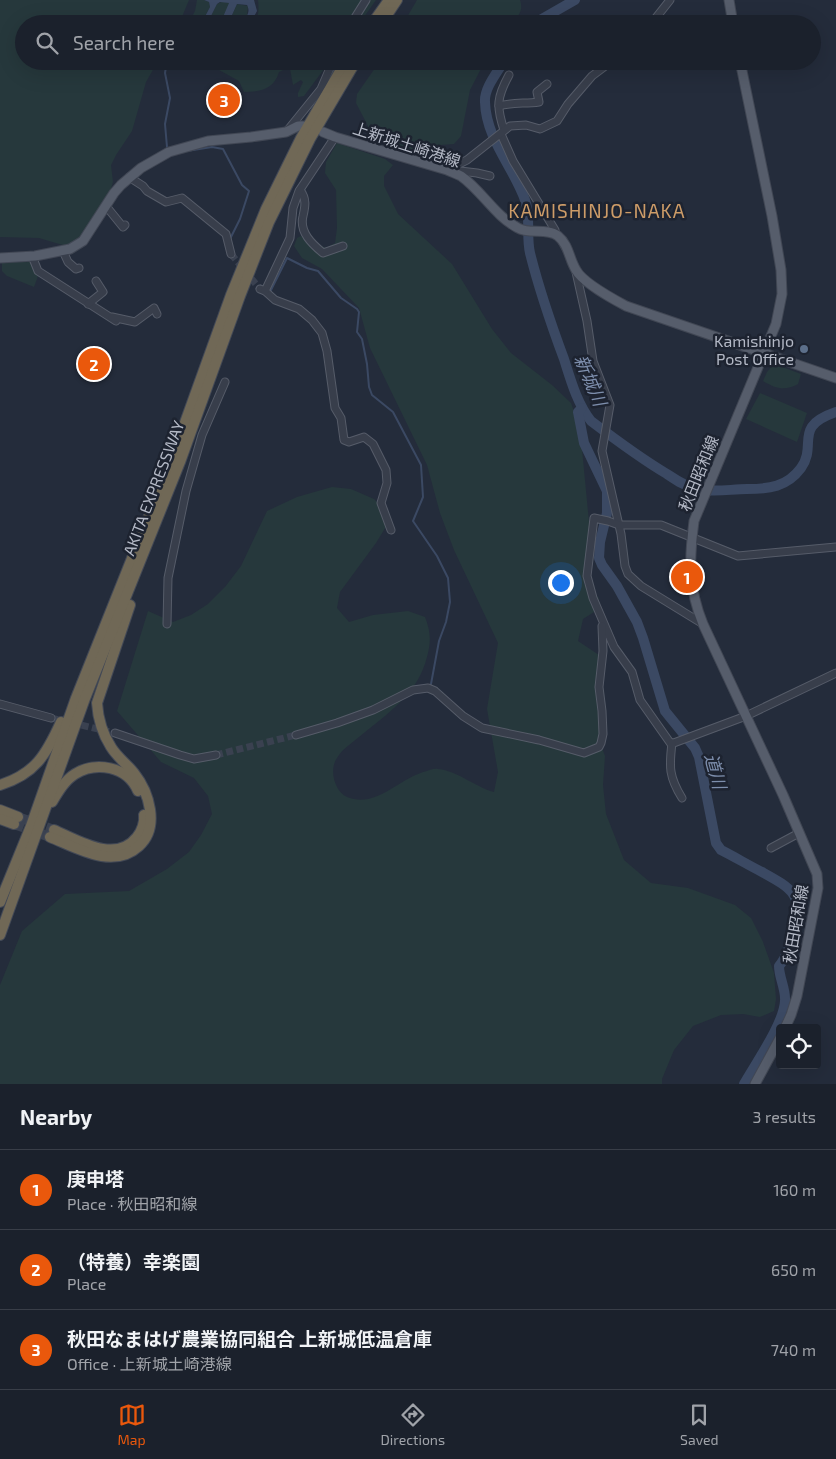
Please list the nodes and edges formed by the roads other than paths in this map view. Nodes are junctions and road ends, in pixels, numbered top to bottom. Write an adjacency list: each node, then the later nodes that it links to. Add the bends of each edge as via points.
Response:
1 (366, 0): 6 (street)
2 (389, 0): 7 (highway)
3 (397, 0): 8 (highway)
4 (670, 0): 9 (street)
5 (729, 0): 10 (main road)
6 (356, 15)
7 (378, 15)
8 (387, 15)
9 (659, 15)
10 (732, 15)
11 (329, 70): 20 (street, via 321,89)
12 (341, 70): 53 (highway, AKITA EXPRESSWAY, via 300,138 266,209 170,464)
13 (351, 70): 45 (highway, AKITA EXPRESSWAY, via 310,139 270,222)
14 (600, 70): 22 (street, via 568,104 557,121 540,128 515,124)
15 (742, 70): 42 (main road, 秋田昭和線, via 781,270 781,304)
16 (509, 75): 18 (street, via 499,95)
17 (546, 84): 18 (street, via 537,92 539,102 510,102)
18 (499, 106): 22 (street)
19 (303, 126): 20 (main road)
20 (286, 132): 26 (main road, via 182,147 157,158)
21 (323, 132): 23 (main road, 上新城土崎港線)
22 (502, 133): 24 (street, via 468,160); 30 (street, via 513,161)
23 (335, 137): 24 (main road, 上新城土崎港線); 27 (street)
24 (447, 170): 25 (street); 30 (main road, 上新城土崎港線, via 461,176 520,230)
25 (490, 176)
26 (129, 177): 28 (main road); 33 (street, via 166,202 182,198 204,214 226,234)
27 (300, 190): 31 (street, via 304,195 304,232 312,244 323,253); 47 (street, via 293,208 290,238 262,290 275,300 299,309 322,334 344,440 349,442 364,437 374,444 386,470 387,483 381,503)
28 (106, 206): 29 (street, via 123,227); 32 (main road, via 82,241)
29 (125, 225)
30 (555, 234): 37 (main road, via 564,243)
31 (343, 246)
32 (63, 251): 34 (main road); 36 (street, via 68,262)
33 (231, 254)
34 (32, 256): 35 (main road); 40 (street, via 38,272)
35 (0, 258)
36 (79, 268)
37 (576, 271): 42 (main road, via 600,291 626,306); 46 (street, via 593,361 610,405 602,452)
38 (96, 281): 40 (street, via 103,292)
39 (87, 293): 40 (street)
40 (91, 302): 41 (street, via 113,319 117,317 135,322 154,308)
41 (156, 314)
42 (765, 353): 43 (main road); 48 (main road, 秋田昭和線, via 694,521)
43 (836, 378)
44 (225, 382): 51 (street, via 202,435 186,491 168,578)
45 (162, 510): 65 (highway, AKITA EXPRESSWAY, via 84,700); 65 (highway, via 97,704 98,720 111,748 143,787 150,807 150,829 145,841 137,848 116,857 104,858 52,833 108,850 133,843 141,833 145,820 143,802 136,787 118,770 104,766 88,768 73,775)
46 (620, 525): 48 (street, via 661,524); 50 (street, via 594,518 587,576); 52 (street, via 628,574 641,586)
47 (391, 530)
48 (692, 538): 49 (street, via 738,556); 52 (main road, 秋田昭和線, via 690,573 696,607)
49 (836, 547)
50 (602, 620): 59 (street, via 599,687 603,734 599,747 588,752 482,728 428,688 412,690 361,715); 60 (street, via 614,647 632,672 640,700)
51 (168, 624)
52 (703, 624): 56 (main road, 秋田昭和線)
53 (96, 644): 62 (highway, via 47,751 25,774); 67 (highway, AKITA EXPRESSWAY)
54 (836, 673): 56 (street)
55 (0, 704): 57 (street)
56 (746, 716): 60 (street); 68 (main road, 秋田昭和線)
57 (51, 718)
58 (115, 733): 61 (street, via 194,759)
59 (296, 735)
60 (672, 743): 63 (street, via 673,783)
61 (216, 755)
62 (0, 785)
63 (682, 798)
64 (0, 810): 66 (highway, via 16,820)
65 (42, 817): 67 (highway, AKITA EXPRESSWAY)
66 (0, 819)
67 (34, 827): 70 (highway, AKITA EXPRESSWAY); 71 (highway, AKITA EXPRESSWAY)
68 (799, 833): 69 (street); 72 (main road, 秋田昭和線, via 814,865 818,888 797,996)
69 (771, 848)
70 (0, 902)
71 (0, 935)
72 (787, 1024)
73 (776, 1045): 74 (main road)
74 (755, 1084)

